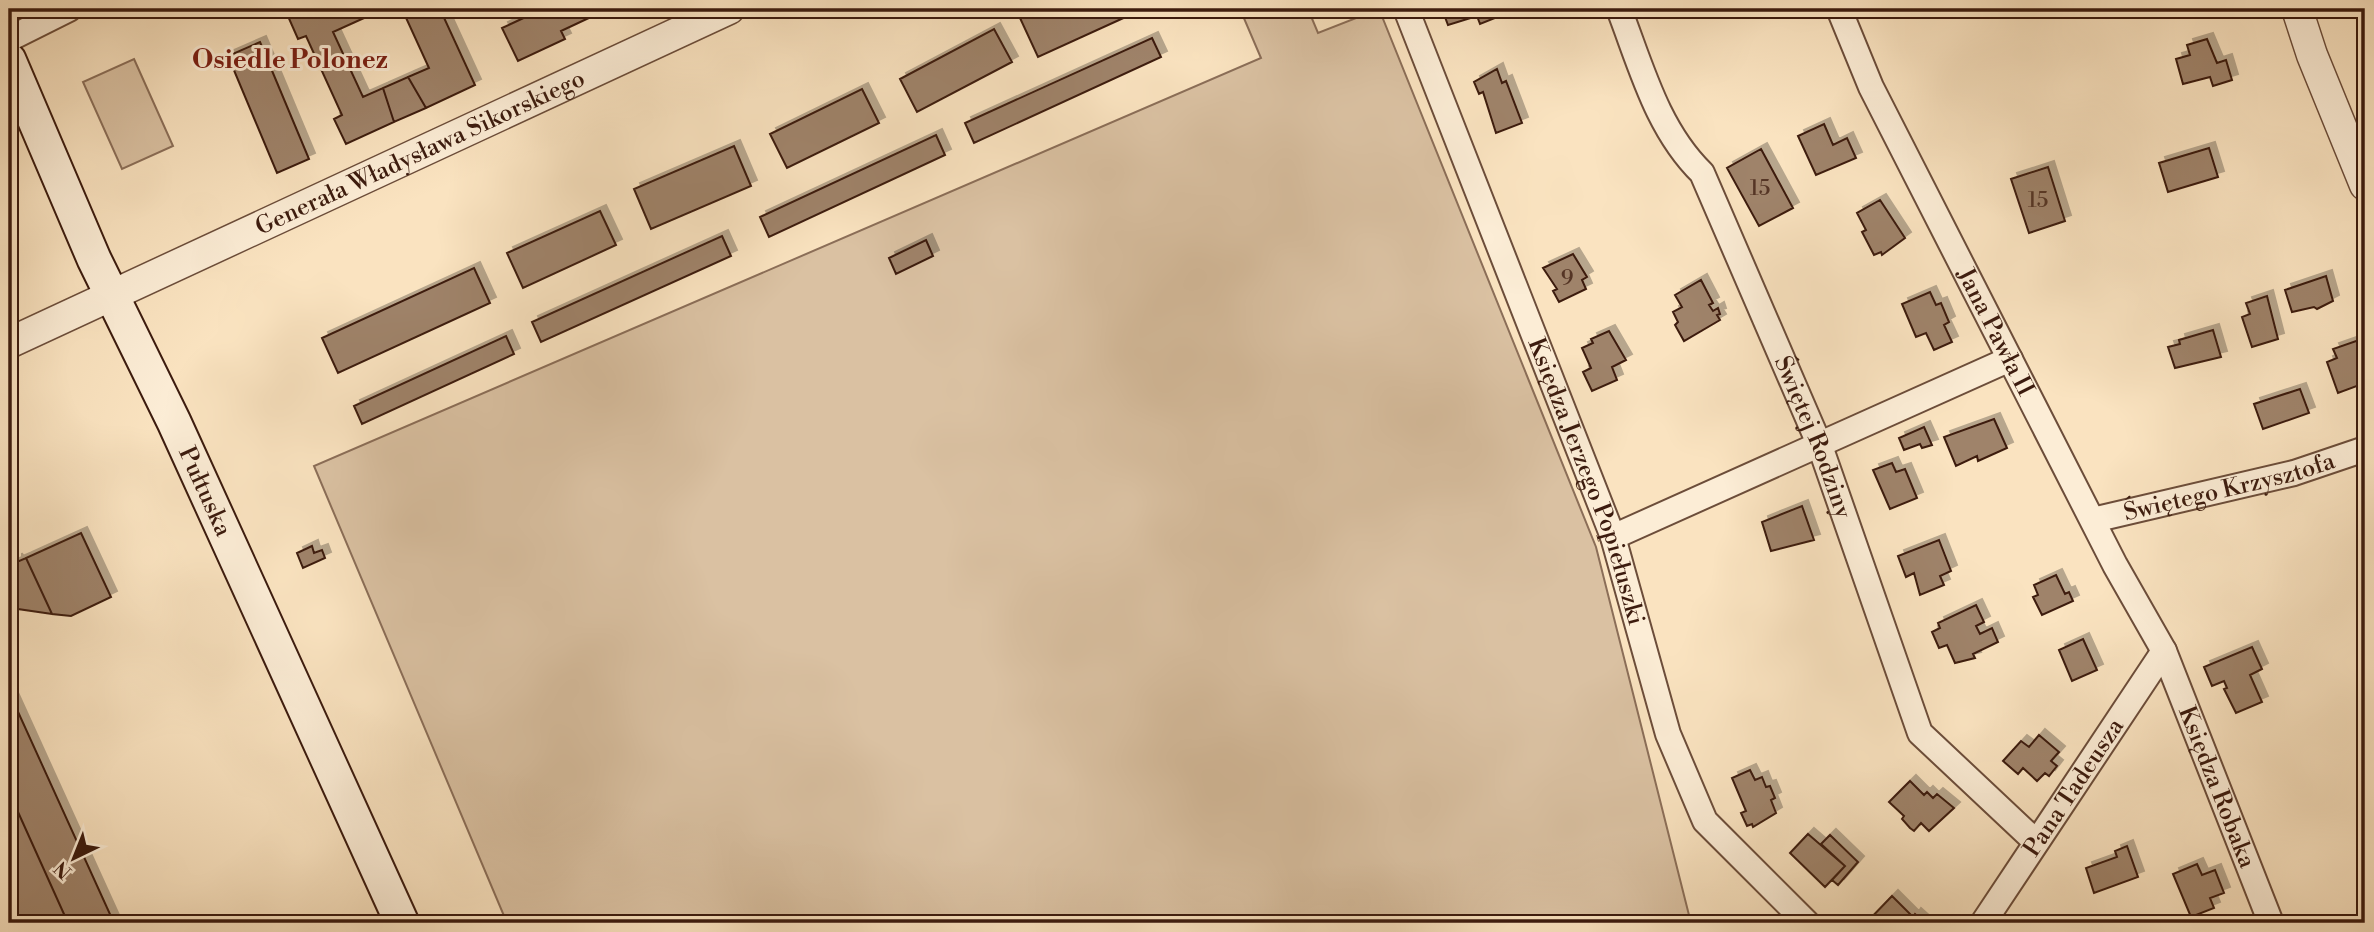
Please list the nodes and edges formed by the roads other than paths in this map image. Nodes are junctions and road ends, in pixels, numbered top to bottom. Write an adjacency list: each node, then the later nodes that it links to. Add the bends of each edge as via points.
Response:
1 (69, 9): 7 (street)
2 (1406, 9): 16 (street, Księdza Jerzego Popiełuszki)
3 (1619, 9): 13 (street, Świętej Rodziny, via 1658,111 1686,157 1702,173)
4 (1839, 9): 12 (street, Jana Pawła II, via 1871,87)
5 (2297, 9): 9 (street)
6 (718, 11): 10 (street, Generała Władysława Sikorskiego)
7 (9, 39)
8 (9, 60): 10 (main road, Pułtuska)
9 (2365, 185)
10 (112, 295): 11 (street, Generała Władysława Sikorskiego); 19 (main road, Pułtuska)
11 (9, 343)
12 (2010, 359): 13 (street); 15 (street, Jana Pawła II)
13 (1820, 446): 16 (street); 18 (street, Świętej Rodziny, via 1920,733)
14 (2365, 449): 15 (street, Świętego Krzysztofa, via 2294,473)
15 (2092, 520): 17 (street, Jana Pawła II)
16 (1613, 537): 20 (street, Księdza Jerzego Popiełuszki, via 1668,734 1705,821)
17 (2164, 651): 18 (street, Pana Tadeusza); 22 (street, Księdza Robaka)
18 (2036, 842): 21 (street, Pana Tadeusza)
19 (402, 923)
20 (1807, 923)
21 (1983, 923)
22 (2271, 923)

